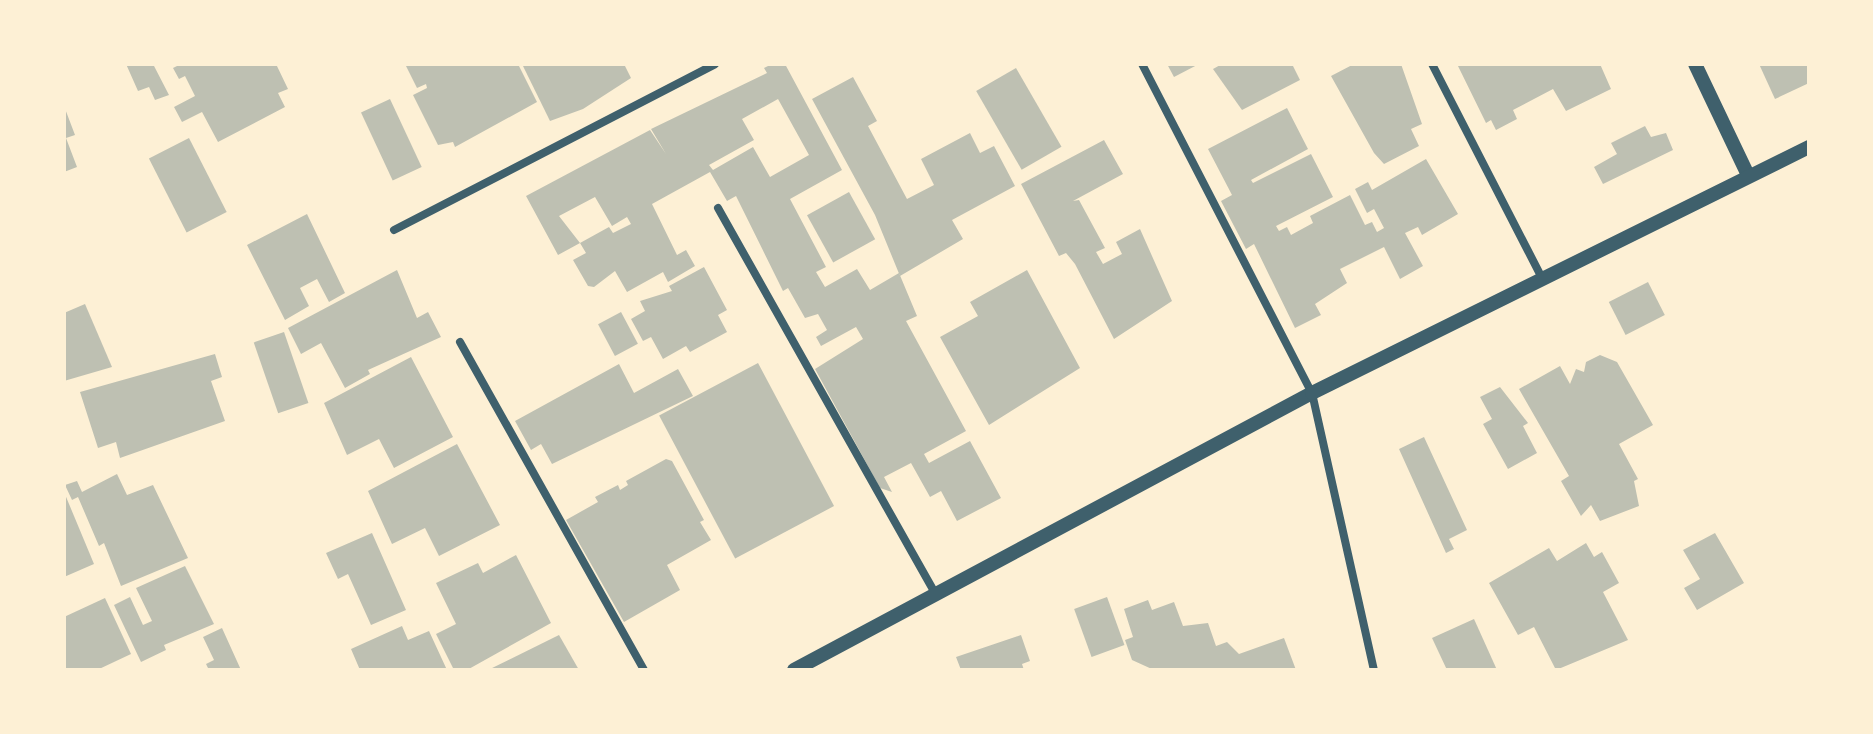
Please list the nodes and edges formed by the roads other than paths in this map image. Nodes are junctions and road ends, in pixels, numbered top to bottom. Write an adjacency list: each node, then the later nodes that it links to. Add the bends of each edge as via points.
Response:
1 (715, 64): 8 (street)
2 (1142, 64): 11 (street)
3 (1432, 64): 9 (street)
4 (1695, 64): 6 (street)
5 (1809, 147): 6 (street)
6 (1748, 175): 9 (street)
7 (718, 208): 12 (street)
8 (394, 230)
9 (1542, 278): 11 (street)
10 (460, 342): 13 (street)
11 (1312, 393): 12 (street); 15 (street)
12 (935, 593): 14 (street)
13 (644, 670)
14 (794, 670)
15 (1374, 670)

